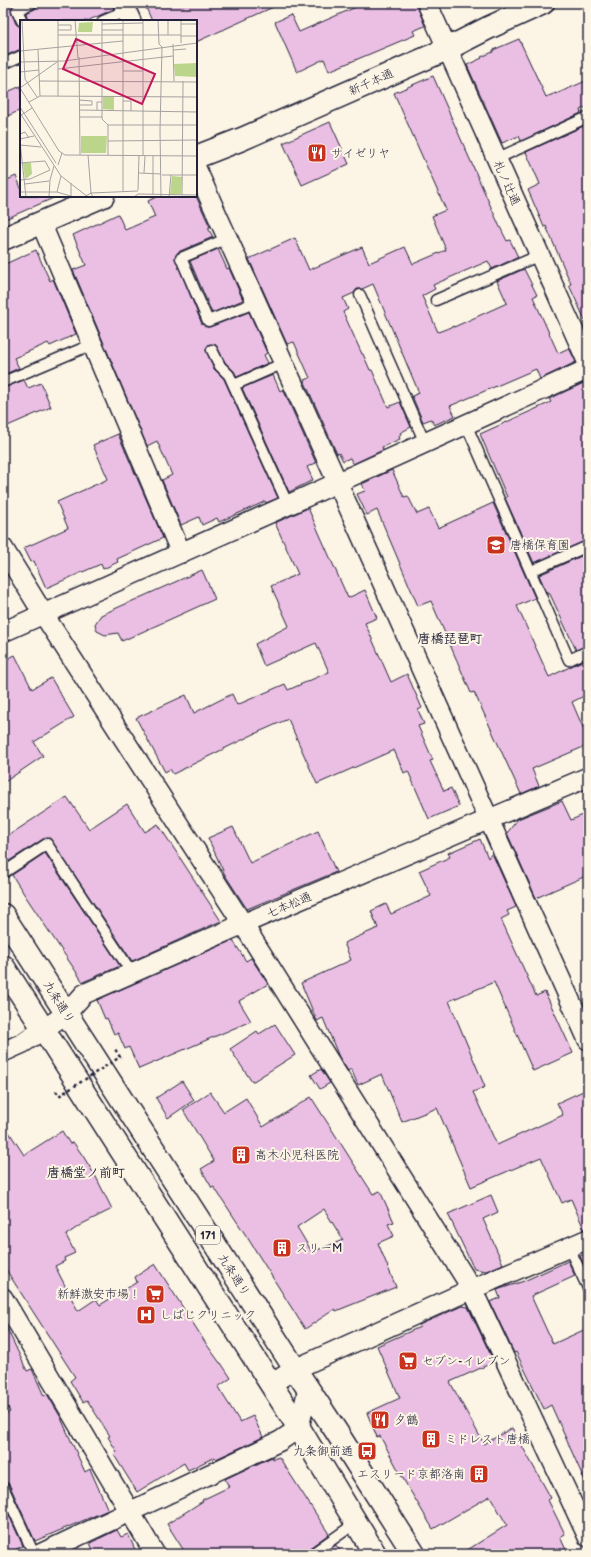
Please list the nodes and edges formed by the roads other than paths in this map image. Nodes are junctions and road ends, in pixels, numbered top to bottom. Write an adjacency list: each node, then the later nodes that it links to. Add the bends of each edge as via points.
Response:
1 (32, 3): 5 (lane, via 17,10)
2 (428, 3): 7 (street, 札ノ辻通)
3 (543, 3): 7 (main road, 新千本通)
4 (127, 12): 6 (lane)
5 (22, 20)
6 (106, 20)
7 (447, 49): 11 (main road, 新千本通); 12 (street, 札ノ辻通)
8 (20, 56): 9 (lane)
9 (3, 64)
10 (588, 117): 12 (lane)
11 (197, 157)
12 (496, 159): 18 (street, 札ノ辻通)
13 (197, 170): 16 (street)
14 (101, 197): 15 (main road)
15 (41, 223): 17 (main road); 22 (street)
16 (228, 238): 21 (street); 21 (lane, via 181,258 208,321)
17 (3, 239)
18 (540, 255): 20 (lane); 24 (street, 札ノ辻通)
19 (360, 295): 30 (lane)
20 (436, 300)
21 (257, 302): 25 (street)
22 (93, 344): 27 (lane); 35 (street)
23 (212, 350): 28 (lane)
24 (588, 362)
25 (284, 363): 28 (lane); 31 (street)
26 (588, 369): 29 (street)
27 (3, 382)
28 (234, 384): 32 (lane)
29 (466, 424): 30 (street); 36 (lane)
30 (425, 443): 31 (street)
31 (338, 483): 32 (street); 41 (street)
32 (288, 505): 35 (street)
33 (588, 546): 36 (lane)
34 (3, 548): 37 (street)
35 (181, 553): 37 (street)
36 (531, 571): 39 (lane, via 569,660)
37 (44, 614): 38 (street); 44 (street)
38 (3, 632)
39 (588, 651)
40 (588, 777): 41 (street, 七本松通)
41 (488, 820): 44 (street, 七本松通); 49 (street)
42 (3, 873): 46 (lane, via 47,844)
43 (3, 915): 47 (main road, 九条通り / 171)
44 (243, 924): 46 (street, 七本松通); 54 (street)
45 (3, 966): 48 (main road, 171)
46 (132, 973): 47 (street, 七本松通, via 84,994)
47 (66, 1014): 48 (street, 七本松通); 56 (main road, 九条通り / 171)
48 (44, 1030): 50 (street, 七本松通); 57 (main road, 171)
49 (588, 1040)
50 (3, 1052)
51 (588, 1239): 52 (street)
52 (569, 1248): 53 (lane); 54 (street)
53 (588, 1288)
54 (472, 1289): 56 (street); 63 (street)
55 (3, 1298): 61 (street)
56 (295, 1369): 57 (street); 58 (main road, 九条通り / 171)
57 (271, 1384): 59 (main road, 171)
58 (308, 1388): 59 (street); 69 (main road, 九条通り / 171)
59 (299, 1428): 61 (street, via 280,1441); 62 (main road, 171)
60 (3, 1487): 64 (lane)
61 (131, 1512): 65 (street); 66 (street)
62 (356, 1522): 67 (lane); 68 (main road, 171)
63 (588, 1537)
64 (34, 1554)
65 (40, 1554)
66 (155, 1554)
67 (312, 1554)
68 (375, 1554)
69 (414, 1554)

